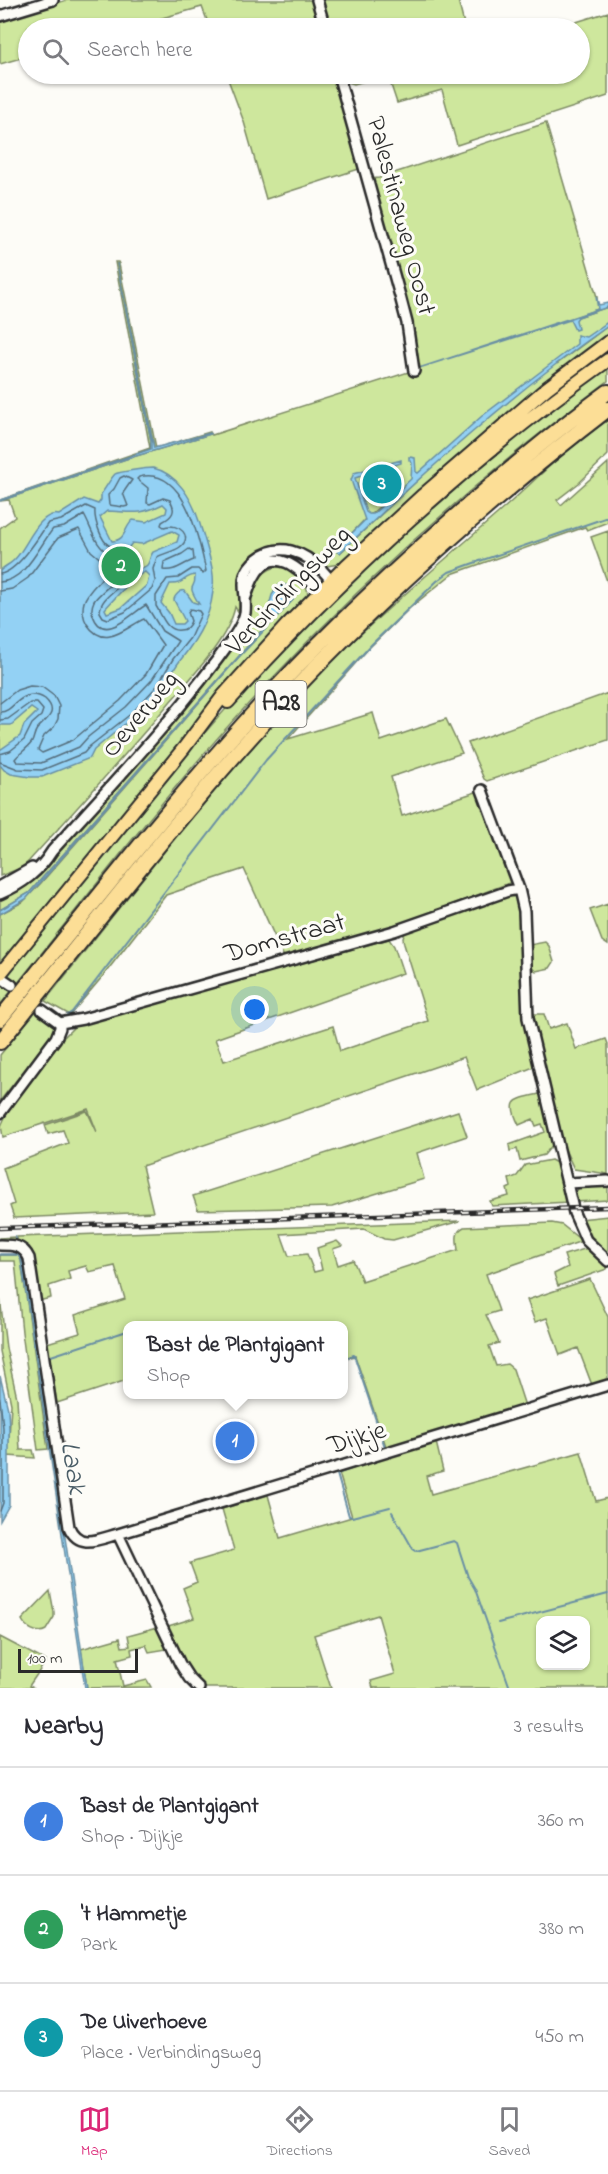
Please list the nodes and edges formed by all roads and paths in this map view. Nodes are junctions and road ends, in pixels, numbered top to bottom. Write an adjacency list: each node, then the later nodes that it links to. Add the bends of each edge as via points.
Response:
1 (53, 0): 3 (street)
2 (317, 0): 4 (street)
3 (0, 15)
4 (322, 18)
5 (341, 84): 8 (street, Palestinaweg Oost, via 404,314)
6 (608, 342): 11 (main road, Verbindingsweg, via 506,423 388,526)
7 (608, 360): 11 (main road, Verbindingsweg, via 539,412)
8 (414, 371)
9 (608, 392): 21 (highway, A28, via 495,481 328,634 193,781)
10 (608, 409): 23 (highway, A28, via 502,493 388,595 322,661 203,791)
11 (329, 588): 12 (street, Oeverweg, via 294,564 274,561 258,570); 12 (street, Oeverweg, via 305,556 277,550 259,557 249,567 243,580); 18 (main road, Verbindingsweg, via 184,748)
12 (245, 599): 14 (street, Oeverweg, via 243,622 219,658)
13 (482, 790): 16 (street)
14 (52, 851): 15 (street, Oeverweg, via 25,873); 17 (street, Oeverweg, via 30,877)
15 (0, 886)
16 (519, 889): 22 (street, Domstraat, via 394,932); 26 (street, via 524,911 528,1018)
17 (0, 894)
18 (4, 972): 19 (street)
19 (12, 985)
20 (42, 1010): 22 (street)
21 (0, 1019)
22 (60, 1023): 24 (street, via 56,1038)
23 (0, 1042)
24 (0, 1113)
25 (608, 1181): 26 (street)
26 (567, 1183): 28 (street, via 583,1235)
27 (0, 1245): 30 (street, Dijkje, via 20,1247 29,1258 69,1527 76,1538 86,1541)
28 (608, 1261)
29 (608, 1385): 30 (street, Dijkje)
30 (118, 1534): 31 (street, via 176,1657)
31 (199, 1688)

